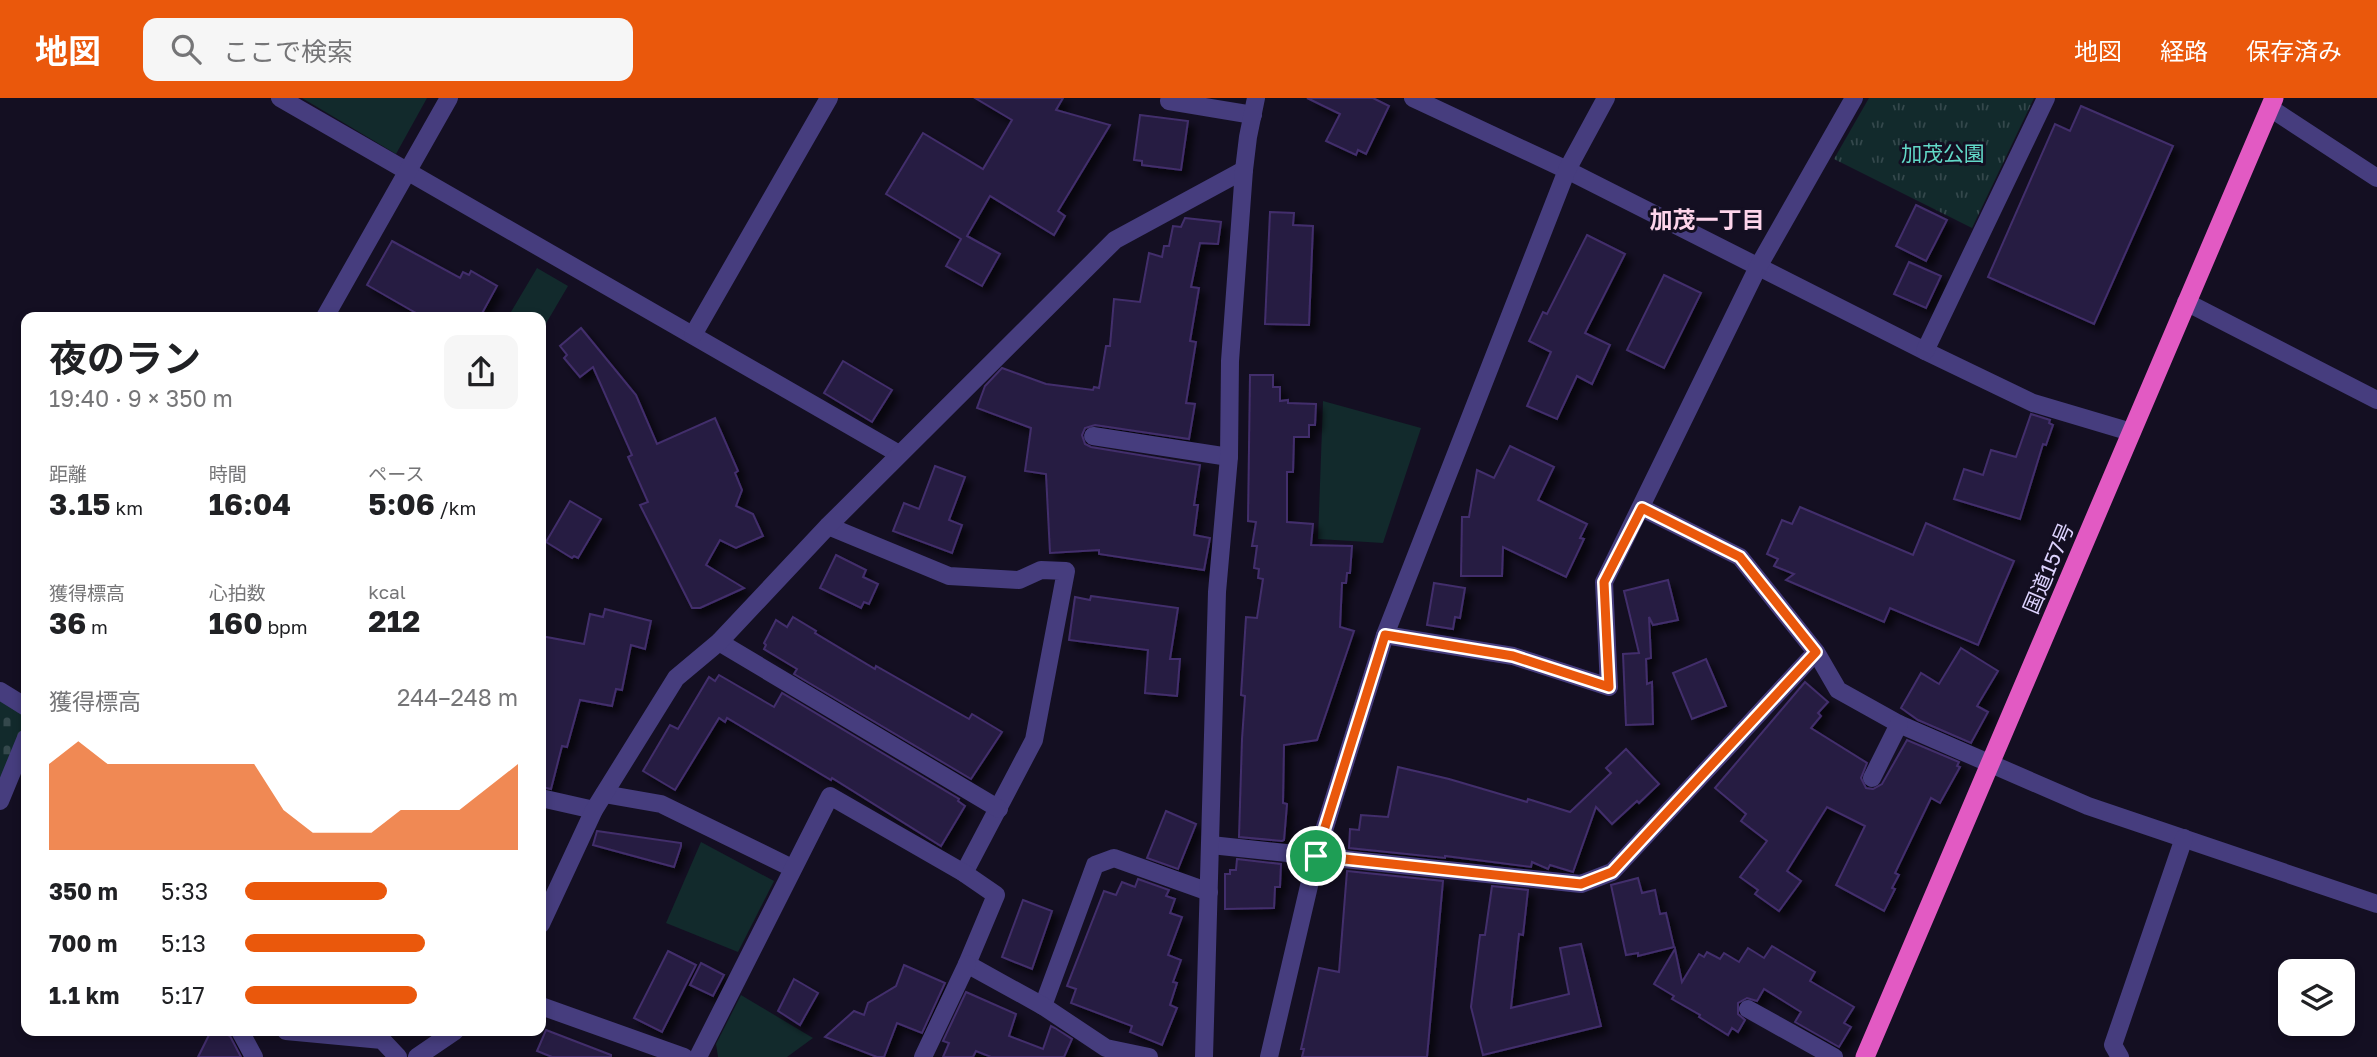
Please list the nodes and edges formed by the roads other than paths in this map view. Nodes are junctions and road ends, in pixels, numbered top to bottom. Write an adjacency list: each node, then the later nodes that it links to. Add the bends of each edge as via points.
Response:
1 (280, 98): 13 (street)
2 (449, 98): 13 (street)
3 (829, 98): 18 (street)
4 (1413, 98): 12 (street)
5 (1606, 98): 12 (street)
6 (1854, 98): 15 (street)
7 (2046, 98): 19 (street)
8 (1169, 101): 10 (street)
9 (2272, 103): 14 (street); 16 (highway, 国道157号)
10 (1255, 107): 11 (street)
11 (1244, 170): 23 (street, via 1115,240); 24 (street, via 1230,361)
12 (1567, 170): 15 (street); 27 (street)
13 (407, 171): 17 (street); 18 (street)
14 (2377, 178)
15 (1758, 267): 19 (street); 25 (street)
16 (2186, 302): 20 (street); 21 (highway, 国道157号)
17 (328, 312)
18 (693, 335): 23 (street)
19 (1925, 351): 21 (street, via 2034,403)
20 (2377, 400)
21 (2131, 432): 34 (highway, 国道157号)
22 (1093, 436): 24 (street)
23 (899, 454): 26 (street)
24 (1229, 457): 41 (street, via 1217,592)
25 (1642, 508): 27 (street, via 1604,582 1609,687 1513,656); 29 (street, via 1740,557)
26 (828, 526): 28 (street); 39 (street, via 949,576 1019,580 1041,570 1066,571 1034,740)
27 (1385, 635): 42 (street)
28 (719, 642): 38 (street, via 676,678); 39 (street)
29 (1816, 652): 32 (street, via 1838,690); 42 (street, via 1612,872 1581,884)
30 (0, 691): 31 (street)
31 (21, 704)
32 (1899, 724): 34 (street); 35 (street)
33 (21, 750): 37 (street)
34 (1990, 764): 40 (street, via 2088,806); 65 (highway, 国道157号)
35 (1872, 778)
36 (546, 798): 38 (street)
37 (0, 801)
38 (599, 802): 43 (street, via 661,804); 47 (street)
39 (999, 809): 44 (street)
40 (2184, 838): 46 (street); 66 (street, via 2113,1045)
41 (1211, 845): 42 (street); 45 (street)
42 (1316, 856): 63 (street)
43 (792, 868): 44 (street, via 830,796); 59 (street)
44 (964, 873): 48 (street, via 996,895)
45 (1209, 892): 49 (street, via 1114,858 1095,865); 62 (street)
46 (2377, 904)
47 (546, 913)
48 (967, 964): 49 (street); 60 (street)
49 (1043, 1006): 61 (street, via 1106,1048)
50 (546, 1008): 58 (street)
51 (1748, 1009): 64 (street)
52 (243, 1036): 55 (street)
53 (334, 1036): 56 (street, via 382,1041)
54 (448, 1036): 57 (street)
55 (254, 1057)
56 (398, 1057)
57 (417, 1057)
58 (684, 1057)
59 (698, 1057)
60 (923, 1057)
61 (1149, 1057)
62 (1204, 1057)
63 (1269, 1057)
64 (1834, 1057)
65 (1865, 1057)
66 (2120, 1057)

